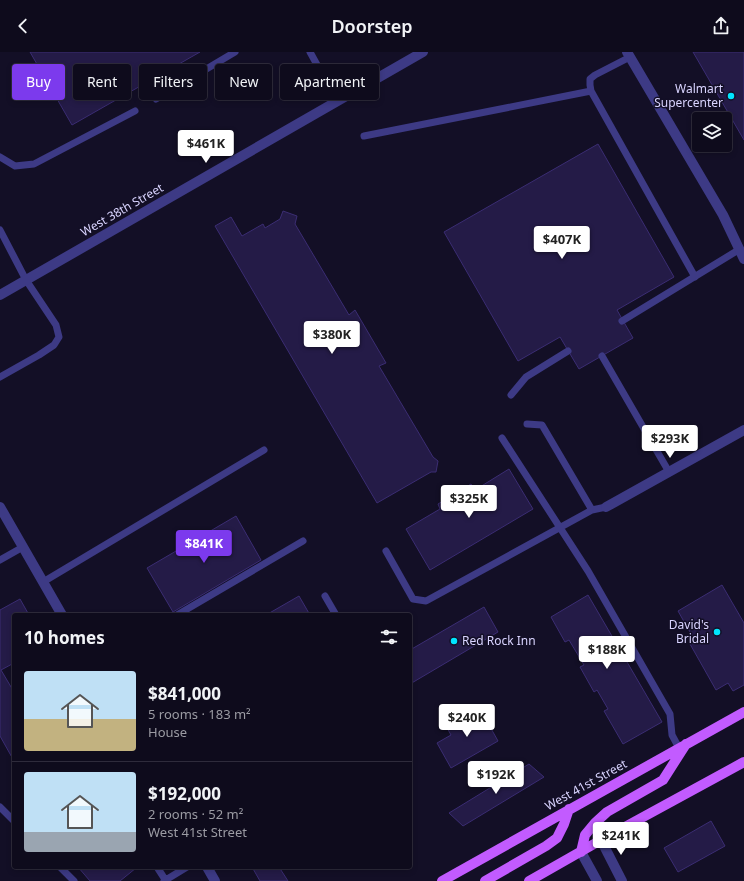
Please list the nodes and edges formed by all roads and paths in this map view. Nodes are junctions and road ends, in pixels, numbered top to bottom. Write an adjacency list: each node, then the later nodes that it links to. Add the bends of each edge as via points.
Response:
1 (235, 52): 5 (lane)
2 (310, 52): 7 (lane)
3 (423, 52): 7 (street, West 38th Street)
4 (628, 54): 6 (lane, via 590,79); 12 (street, via 723,215)
5 (207, 69)
6 (592, 91): 9 (lane); 13 (lane)
7 (337, 101): 14 (street, West 38th Street)
8 (135, 111): 10 (lane, via 34,164 15,166)
9 (364, 136)
10 (0, 157)
11 (0, 230): 14 (lane)
12 (742, 254): 13 (lane)
13 (695, 277): 16 (lane)
14 (26, 280): 15 (street, West 38th Street); 19 (lane, via 56,325 59,337 54,345)
15 (0, 295)
16 (622, 321)
17 (568, 351): 20 (lane, via 526,377)
18 (602, 356): 25 (lane)
19 (0, 377)
20 (511, 395)
21 (527, 424): 28 (lane, via 542,425)
22 (744, 430): 25 (street)
23 (502, 438): 29 (lane)
24 (264, 450): 34 (lane)
25 (669, 472): 27 (street)
26 (0, 507): 31 (street)
27 (606, 507): 28 (lane)
28 (592, 510): 29 (lane)
29 (560, 527): 32 (lane, via 426,601 413,599); 40 (lane, via 670,714 672,735)
30 (303, 541): 37 (lane)
31 (23, 547): 33 (lane); 34 (street)
32 (386, 551)
33 (0, 560)
34 (43, 582): 36 (street)
35 (325, 596): 38 (lane)
36 (61, 613)
37 (180, 613)
38 (335, 613)
39 (744, 712): 40 (main road, West 41st Street)
40 (683, 746): 43 (main road, West 41st Street); 46 (main road, via 663,780 607,812 595,822 585,835)
41 (744, 762): 45 (main road)
42 (0, 807): 44 (lane)
43 (569, 809): 54 (main road, West 41st Street); 55 (main road, via 557,838)
44 (12, 819)
45 (601, 840): 46 (main road); 58 (street)
46 (581, 852): 56 (main road); 57 (street)
47 (62, 869): 51 (lane)
48 (158, 869): 52 (lane)
49 (184, 869): 52 (lane)
50 (208, 869): 53 (street)
51 (74, 881)
52 (165, 881)
53 (215, 881)
54 (442, 881)
55 (485, 881)
56 (529, 881)
57 (597, 881)
58 (622, 881)

